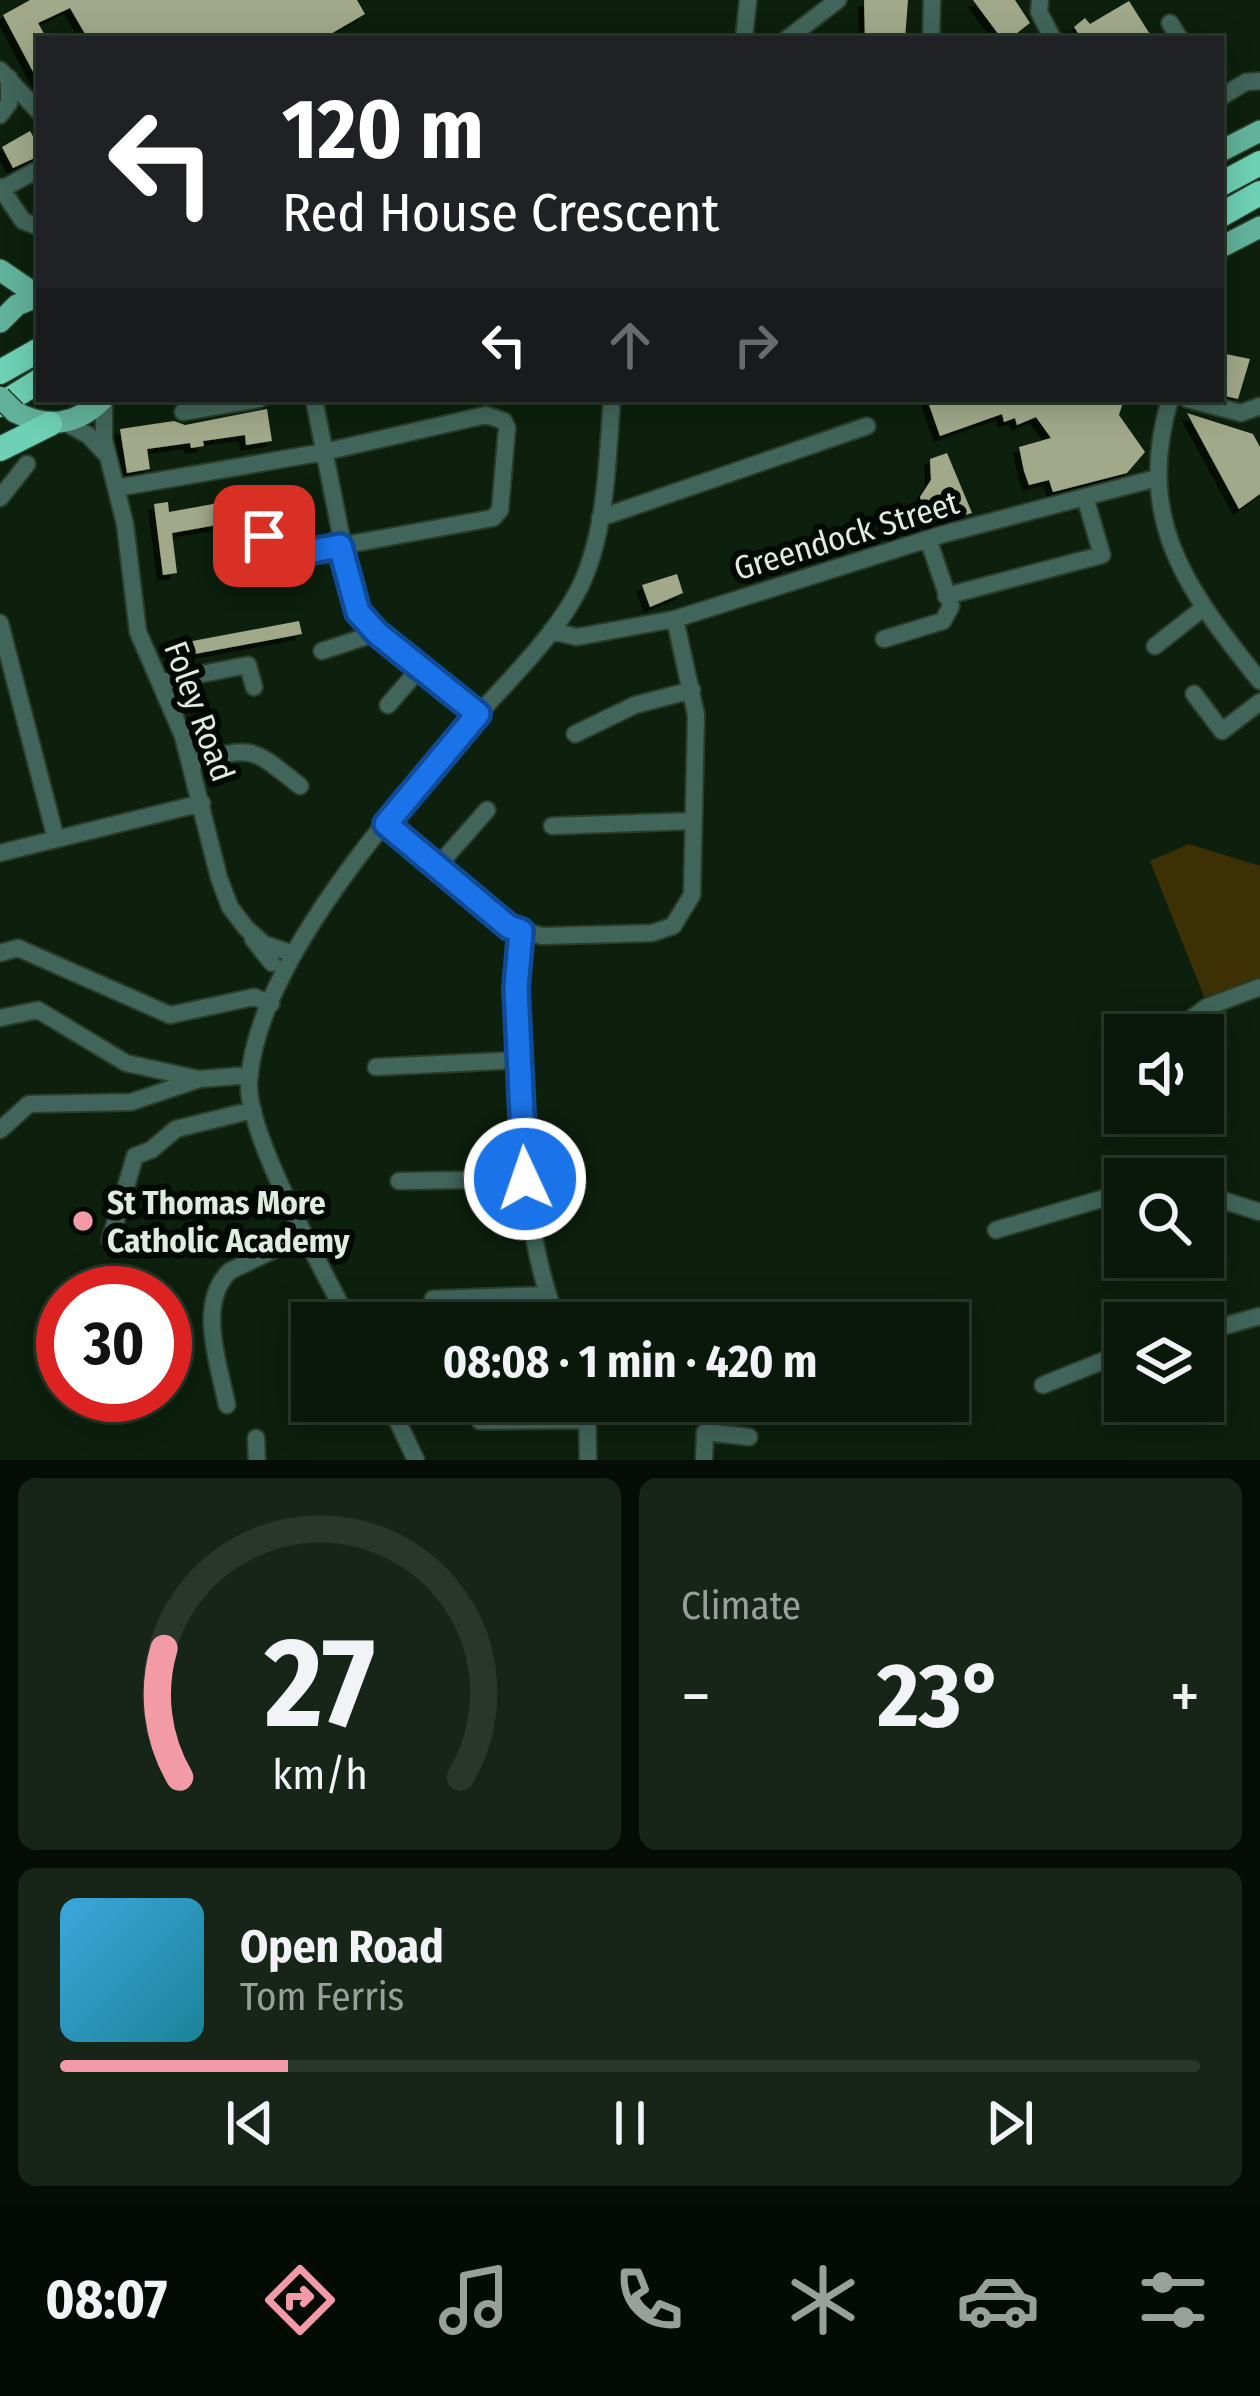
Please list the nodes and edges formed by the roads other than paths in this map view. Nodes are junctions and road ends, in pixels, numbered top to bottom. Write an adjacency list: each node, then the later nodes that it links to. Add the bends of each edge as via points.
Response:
1 (748, 0): 5 (street)
2 (838, 0): 6 (street)
3 (932, 0): 7 (street)
4 (1040, 0): 8 (street)
5 (750, 36)
6 (791, 36)
7 (931, 36)
8 (1051, 36)
9 (2, 72): 12 (street); 13 (street, via 9,103)
10 (1260, 81): 11 (street)
11 (1224, 96)
12 (36, 109)
13 (0, 115)
14 (1260, 131): 15 (main road)
15 (1224, 149)
16 (1260, 163): 18 (highway)
17 (36, 170): 19 (street)
18 (1224, 182)
19 (1, 188): 22 (street)
20 (1260, 193): 21 (highway)
21 (1224, 212)
22 (36, 226)
23 (1260, 227): 24 (main road)
24 (1224, 245)
25 (0, 270): 26 (main road)
26 (36, 295)
27 (36, 297): 28 (main road)
28 (0, 322)
29 (36, 352): 30 (highway)
30 (0, 373)
31 (36, 383): 39 (highway)
32 (100, 402): 44 (main road)
33 (103, 402): 48 (street, Foley Road)
34 (232, 402): 40 (street)
35 (315, 402): 47 (street)
36 (612, 402): 54 (street)
37 (1169, 402): 50 (street)
38 (1199, 402): 42 (street)
39 (5, 404): 44 (main road)
40 (195, 406)
41 (1260, 406): 42 (street)
42 (1241, 413): 43 (street)
43 (1260, 421)
44 (57, 423): 46 (highway); 48 (street, via 88,435)
45 (867, 426): 54 (street)
46 (0, 449)
47 (324, 452): 51 (street); 57 (street); 57 (street, via 486,415 507,428 498,515)
48 (107, 454): 51 (street, Foley Road)
49 (27, 464): 53 (street)
50 (1157, 478): 52 (street, Greendock Street); 61 (street, via 1170,546)
51 (116, 488): 71 (street, Foley Road, via 138,632)
52 (1084, 497): 56 (street, Greendock Street); 60 (street, via 1102,555)
53 (0, 498)
54 (600, 518): 64 (street, via 582,583)
55 (264, 536): 58 (street)
56 (928, 539): 60 (street); 62 (street, Greendock Street)
57 (340, 546): 58 (street); 65 (street, via 355,606)
58 (269, 559): 59 (street)
59 (247, 563)
60 (946, 596): 66 (street, via 943,621)
61 (1202, 609): 67 (street); 70 (street)
62 (675, 619): 64 (street, Greendock Street, via 577,637); 73 (street)
63 (0, 623): 86 (street)
64 (551, 632): 77 (street)
65 (377, 633): 68 (street); 69 (street)
66 (884, 639)
67 (1155, 646)
68 (322, 651)
69 (421, 667): 76 (street); 77 (street)
70 (1260, 681)
71 (160, 682): 72 (street, via 248,664); 79 (street, Foley Road)
72 (254, 687)
73 (692, 690): 78 (street, via 635,705); 83 (street)
74 (1194, 694): 75 (street, via 1222,731)
75 (1260, 702)
76 (388, 705)
77 (478, 714): 84 (street)
78 (575, 734)
79 (191, 763): 80 (street, via 249,750); 81 (street, Foley Road)
80 (300, 786)
81 (202, 803): 86 (street); 89 (street, Foley Road, via 219,878)
82 (488, 810): 88 (street)
83 (691, 821): 85 (street); 90 (street, via 692,895 673,926 652,933)
84 (386, 824): 88 (street); 92 (street)
85 (552, 826)
86 (56, 839): 87 (street)
87 (0, 853)
88 (436, 868): 90 (street)
89 (246, 928): 92 (street); 93 (street, Foley Road)
90 (521, 931): 98 (street)
91 (0, 953): 95 (street, via 18,948 170,1015 254,997)
92 (294, 955): 95 (street)
93 (272, 963)
94 (1260, 987): 96 (street)
95 (271, 1004): 100 (street)
96 (1199, 1014)
97 (0, 1018): 101 (street, via 38,1010 126,1063)
98 (519, 1060): 99 (street); 104 (street)
99 (376, 1067)
100 (250, 1075): 101 (street); 102 (street)
101 (200, 1079): 103 (street, via 131,1102 29,1104)
102 (254, 1110): 110 (street); 111 (street, via 176,1129 135,1156)
103 (0, 1130)
104 (525, 1179): 105 (street); 112 (street)
105 (399, 1181)
106 (1104, 1198): 109 (street)
107 (1224, 1201): 108 (street)
108 (1260, 1212)
109 (996, 1230)
110 (305, 1234): 114 (street); 120 (street, via 221,1280 211,1326)
111 (110, 1240)
112 (547, 1295): 113 (street); 115 (street)
113 (433, 1299)
114 (339, 1302)
115 (550, 1302)
116 (1260, 1316): 117 (street)
117 (1224, 1326)
118 (1104, 1360): 119 (street)
119 (1043, 1385)
120 (226, 1405)
121 (398, 1422): 124 (street)
122 (586, 1422): 125 (street)
123 (749, 1437): 126 (street, via 705,1432)
124 (416, 1460)
125 (588, 1460)
126 (704, 1460)

